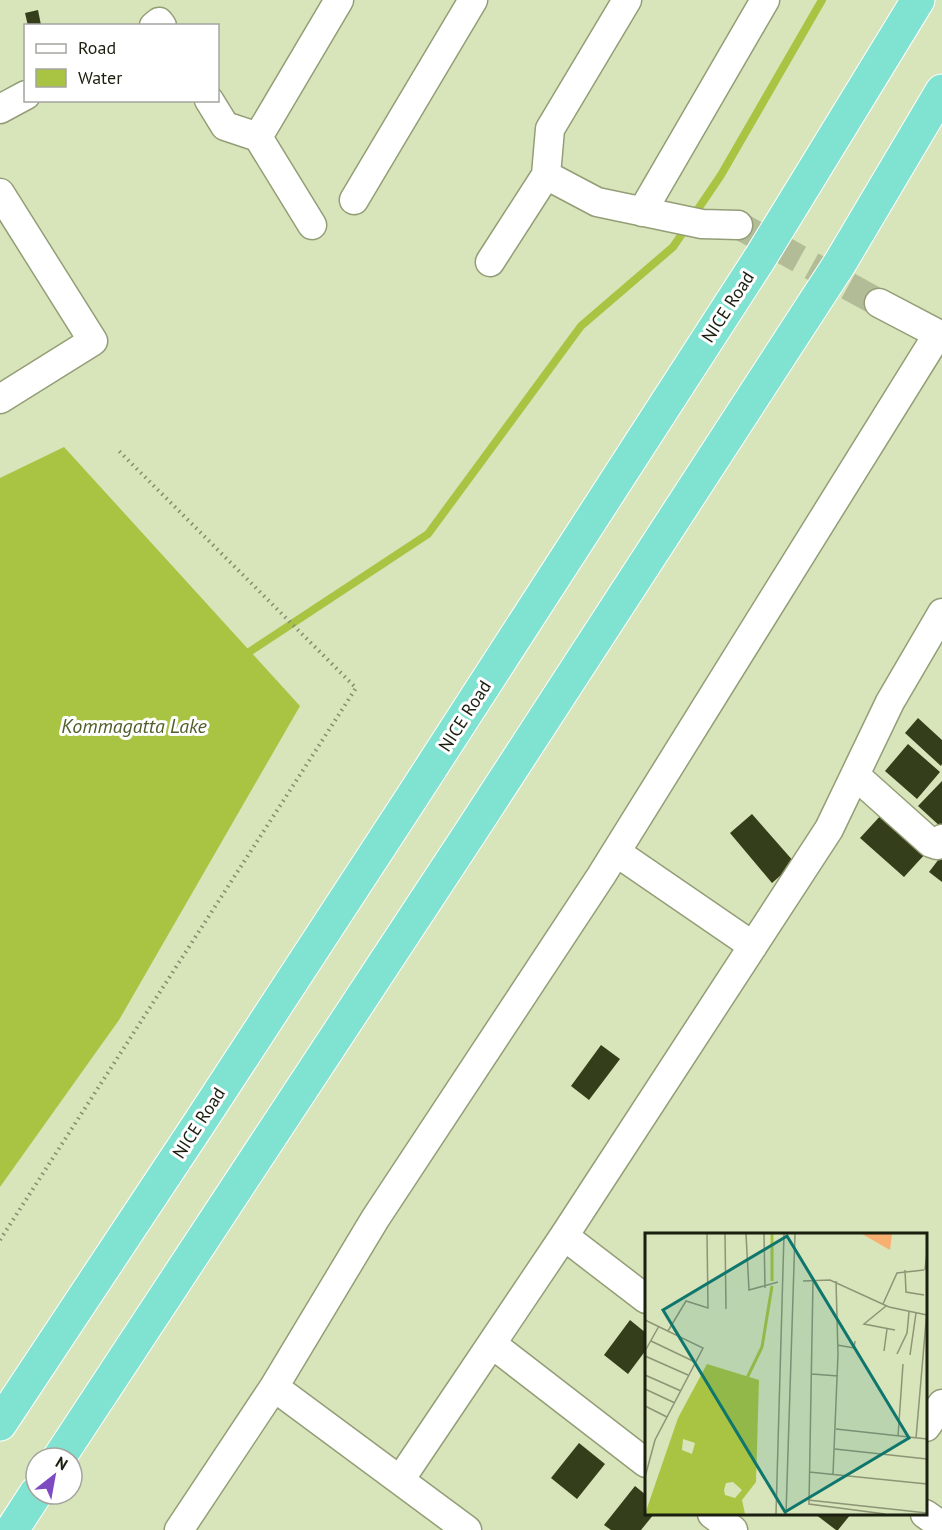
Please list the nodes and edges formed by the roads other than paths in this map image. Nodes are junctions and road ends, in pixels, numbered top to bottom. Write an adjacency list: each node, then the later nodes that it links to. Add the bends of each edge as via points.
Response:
1 (339, 0): 10 (street)
2 (473, 0): 13 (street)
3 (627, 0): 11 (street, via 550,129)
4 (765, 0): 14 (street)
5 (918, 0): 31 (highway, NICE Road, via 760,258)
6 (942, 91): 33 (highway, via 840,263)
7 (24, 96): 9 (street)
8 (210, 102): 10 (street, via 225,126)
9 (0, 109)
10 (258, 137): 15 (street)
11 (546, 175): 14 (street, via 597,202); 17 (street)
12 (0, 193): 20 (street, via 93,341)
13 (354, 200)
14 (642, 212): 16 (street, via 690,222)
15 (312, 225)
16 (738, 225)
17 (490, 262)
18 (879, 303): 19 (street)
19 (940, 335): 24 (street)
20 (2, 393)
21 (942, 613): 22 (street, via 890,702)
22 (855, 775): 23 (street, via 931,843 937,845); 25 (street, via 829,829)
23 (942, 839)
24 (616, 852): 25 (street); 29 (street, via 375,1219)
25 (753, 946): 26 (street)
26 (564, 1236): 27 (street); 28 (street)
27 (645, 1298)
28 (492, 1344): 34 (street); 35 (street)
29 (274, 1387): 35 (street); 41 (street)
30 (942, 1404): 32 (street)
31 (0, 1424)
32 (927, 1426)
33 (67, 1446)
34 (645, 1462)
35 (400, 1480): 42 (street)
36 (28, 1506): 40 (highway)
37 (713, 1515): 43 (street)
38 (926, 1515): 39 (street)
39 (942, 1526)
40 (12, 1530)
41 (179, 1530)
42 (467, 1530)
43 (733, 1530)

